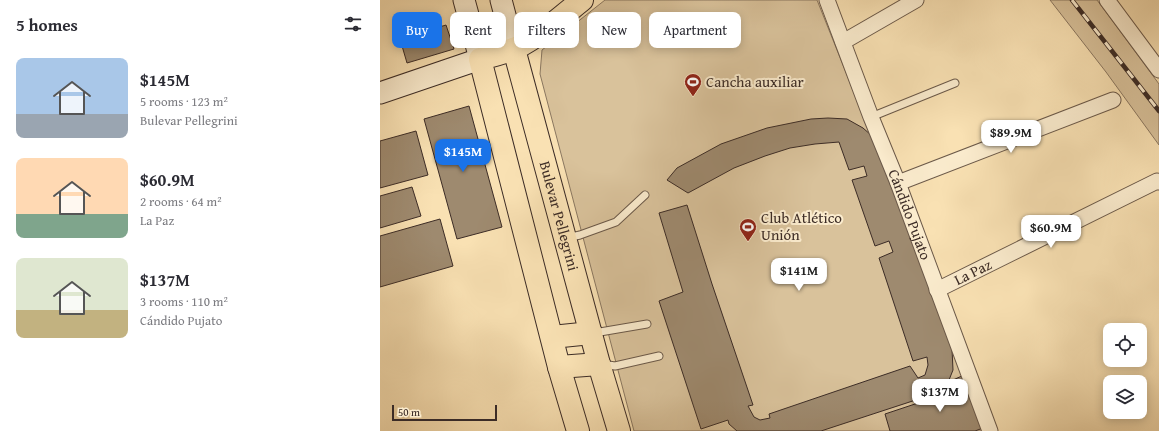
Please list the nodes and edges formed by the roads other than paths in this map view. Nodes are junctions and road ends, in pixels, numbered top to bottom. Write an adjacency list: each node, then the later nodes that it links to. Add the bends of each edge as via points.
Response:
1 (464, 0): 10 (street)
2 (501, 0): 9 (street, Bulevar Pellegrini)
3 (582, 0): 7 (main road)
4 (827, 0): 8 (street, Cándido Pujato)
5 (916, 0): 8 (street)
6 (1107, 0): 11 (street)
7 (567, 12)
8 (843, 42): 15 (street, Cándido Pujato)
9 (514, 48): 10 (main road); 19 (main road, Bulevar Pellegrini)
10 (480, 59): 13 (street); 23 (main road)
11 (1159, 70)
12 (955, 83): 15 (lane)
13 (380, 92)
14 (1113, 100): 17 (street)
15 (871, 117): 17 (street, Cándido Pujato)
16 (1159, 182): 20 (street, La Paz)
17 (898, 183): 20 (street, Cándido Pujato)
18 (645, 195): 19 (lane, via 616,222)
19 (565, 238): 22 (main road, Bulevar Pellegrini)
20 (938, 290): 29 (street, Cándido Pujato)
21 (647, 324): 22 (lane)
22 (591, 333): 23 (main road); 25 (main road, Bulevar Pellegrini)
23 (552, 337): 26 (main road)
24 (659, 356): 25 (lane, via 615,366)
25 (599, 364): 26 (main road); 28 (main road, Bulevar Pellegrini)
26 (560, 367): 27 (main road)
27 (578, 431)
28 (620, 431)
29 (990, 431)

